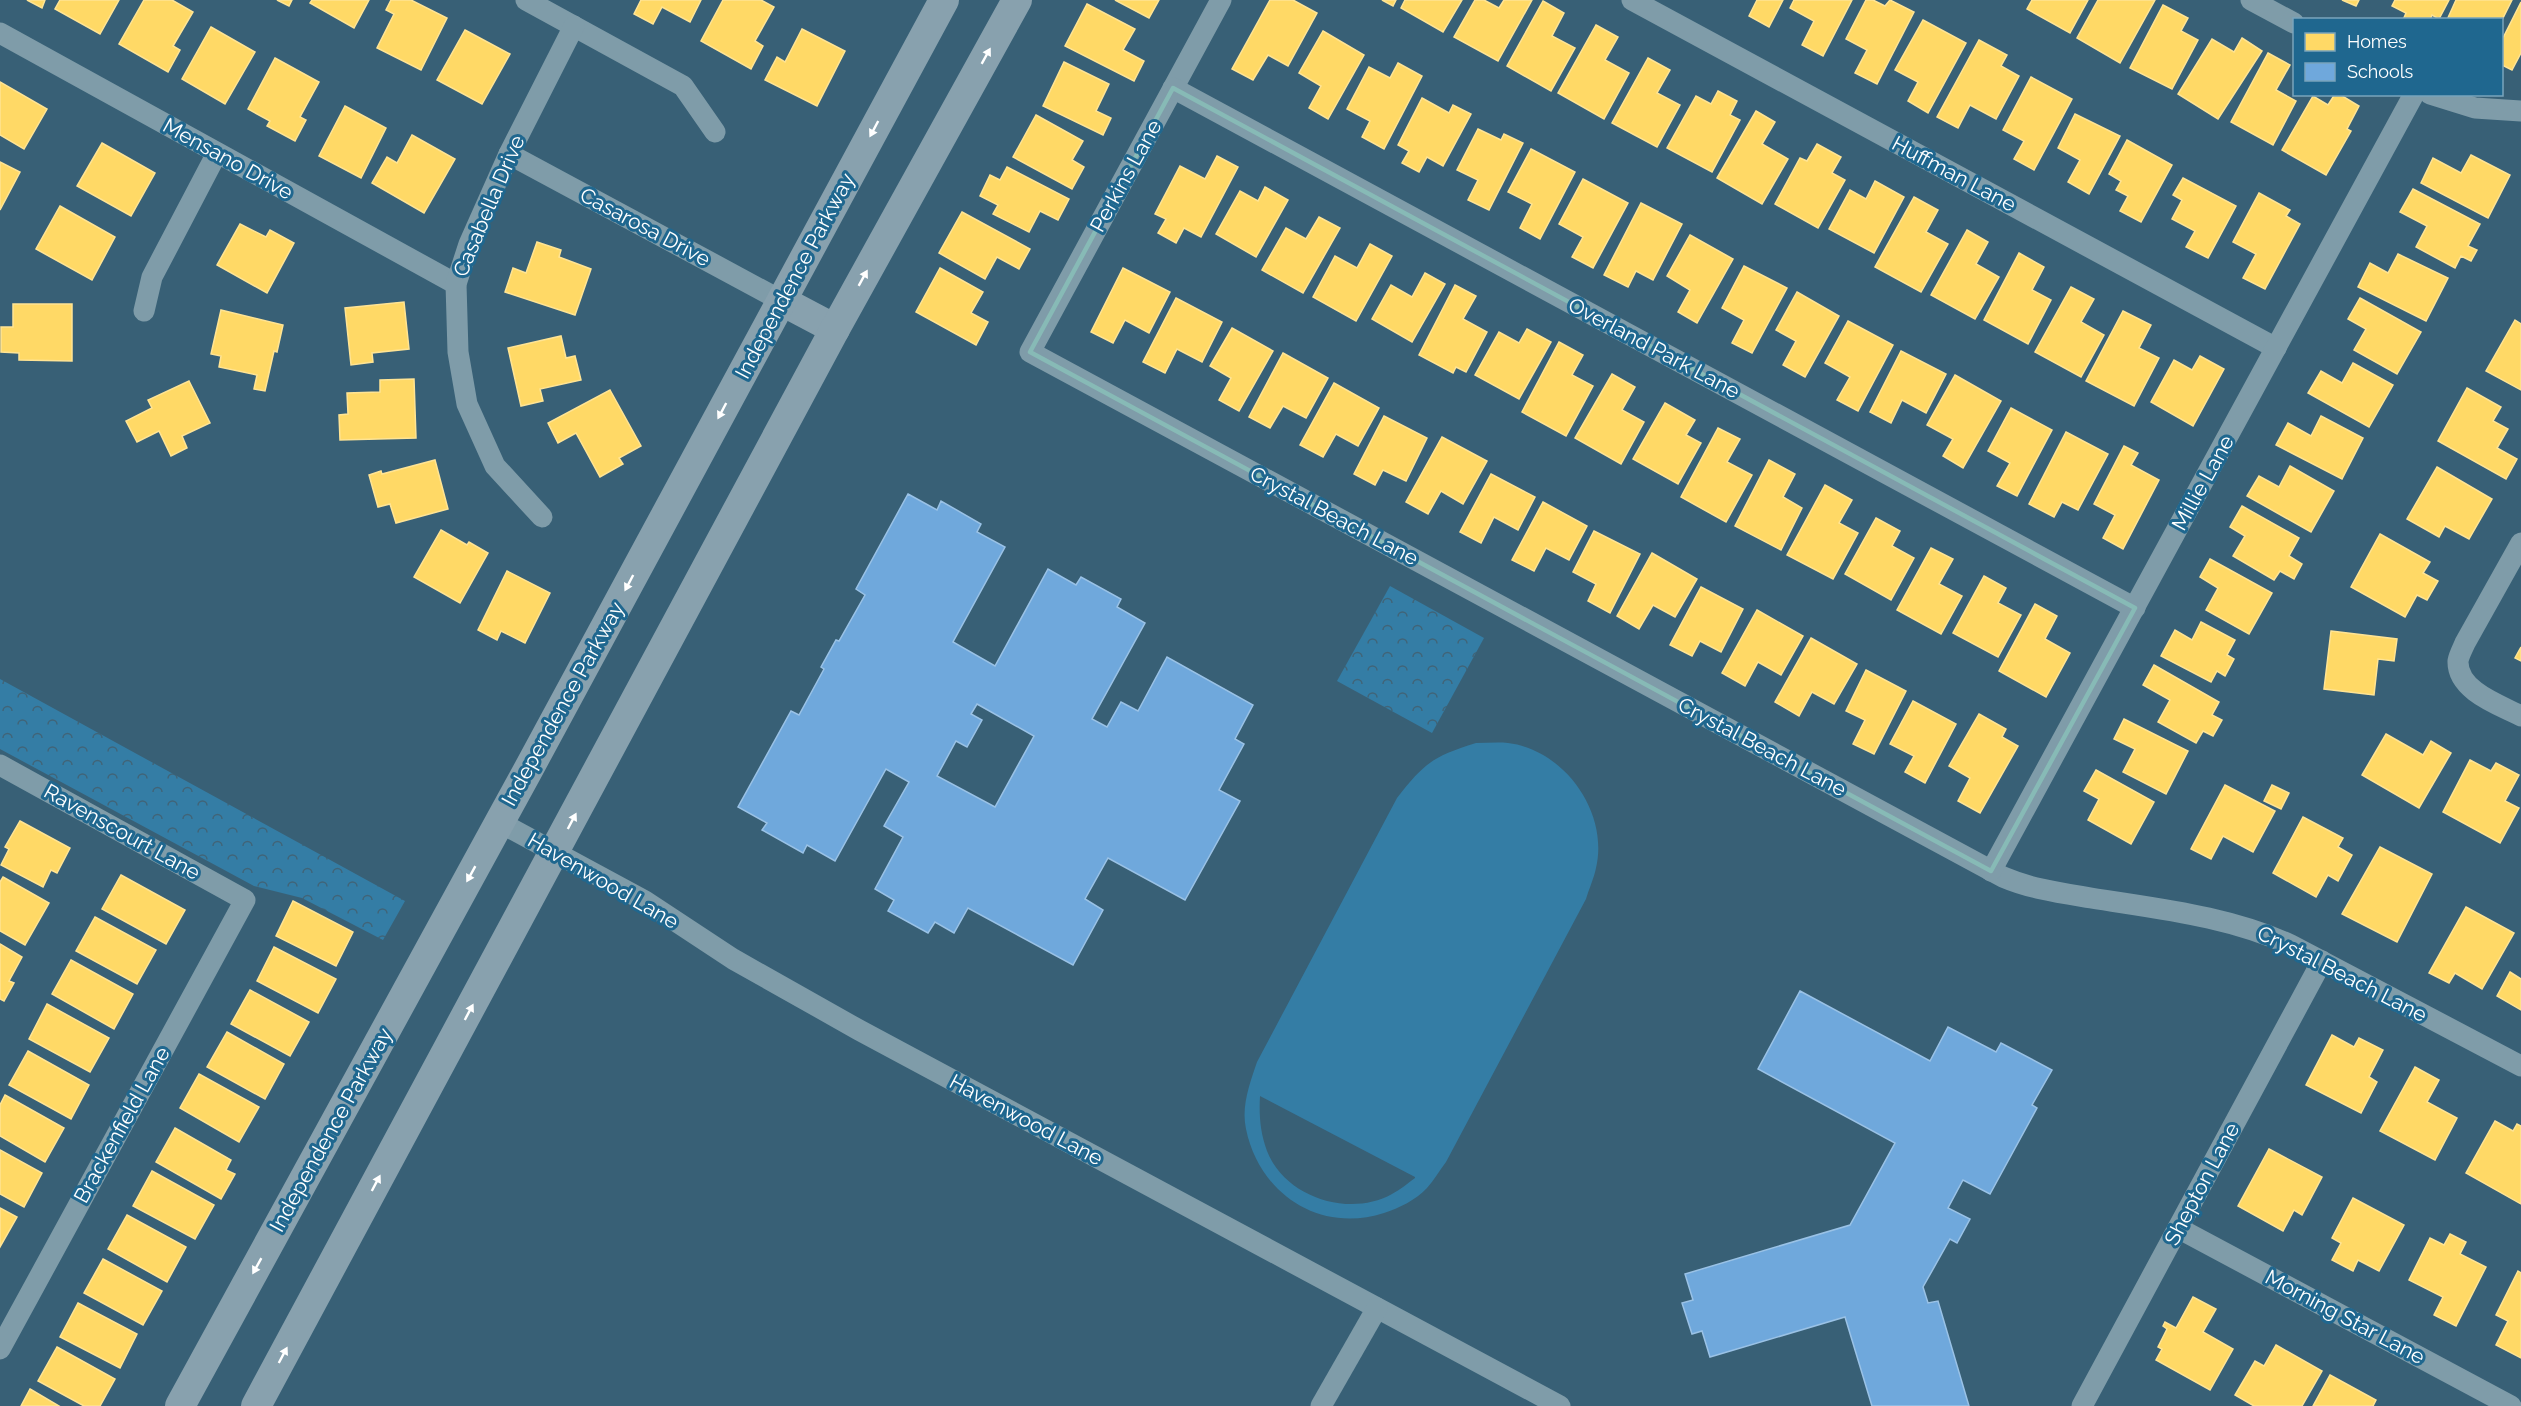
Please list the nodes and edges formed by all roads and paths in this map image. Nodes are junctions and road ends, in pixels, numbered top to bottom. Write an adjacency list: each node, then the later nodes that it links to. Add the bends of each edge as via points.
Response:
1 (526, 0): 8 (street)
2 (944, 0): 18 (main road, Independence Parkway, one-way to 18)
3 (1017, 0): 20 (main road, one-way to 3)
4 (1221, 0): 10 (street, Perkins Lane)
5 (1632, 0): 21 (street, Huffman Lane)
6 (2252, 0): 7 (street)
7 (2293, 22)
8 (574, 26): 14 (street, via 683,86); 16 (street, Casabella Drive)
9 (0, 33): 15 (street, Mensano Drive)
10 (1173, 88): 22 (street, Perkins Lane); 25 (street, Overland Park Lane)
11 (2413, 96): 21 (street, Millie Lane)
12 (2436, 96): 13 (street, via 2475,108)
13 (2521, 111)
14 (715, 132)
15 (217, 153): 17 (street, Mensano Drive); 19 (street, via 152,277)
16 (509, 154): 17 (street, Casabella Drive, via 469,244); 18 (street, Casarosa Drive)
17 (456, 284): 23 (street, Casabella Drive, via 458,352 467,404 495,466)
18 (782, 301): 20 (main road); 28 (main road, Independence Parkway, one-way to 28)
19 (144, 310)
20 (835, 329): 29 (main road, one-way to 20)
21 (2276, 348): 25 (street, Millie Lane)
22 (1030, 352): 30 (street, Crystal Beach Lane)
23 (542, 517)
24 (2521, 543): 26 (street, via 2458,660 2463,678 2475,691)
25 (2135, 608): 30 (street, Millie Lane)
26 (2521, 716)
27 (0, 765): 31 (street, Ravenscourt Lane)
28 (499, 822): 29 (street, Havenwood Lane); 37 (main road, Independence Parkway, one-way to 37)
29 (555, 852): 35 (street, Havenwood Lane, via 645,901 733,959 859,1030); 38 (main road, one-way to 29)
30 (1991, 871): 32 (street, Crystal Beach Lane, via 2039,889 2237,924 2275,937)
31 (244, 900): 36 (street, Brackenfield Lane)
32 (2322, 961): 33 (street, Crystal Beach Lane); 34 (street, Shepton Lane)
33 (2521, 1066)
34 (2178, 1228): 41 (street, Shepton Lane); 42 (street, Morning Star Lane)
35 (1377, 1308): 39 (street); 40 (street, Havenwood Lane)
36 (0, 1349)
37 (180, 1406)
38 (256, 1406)
39 (1321, 1406)
40 (1560, 1406)
41 (2082, 1406)
42 (2511, 1406)

